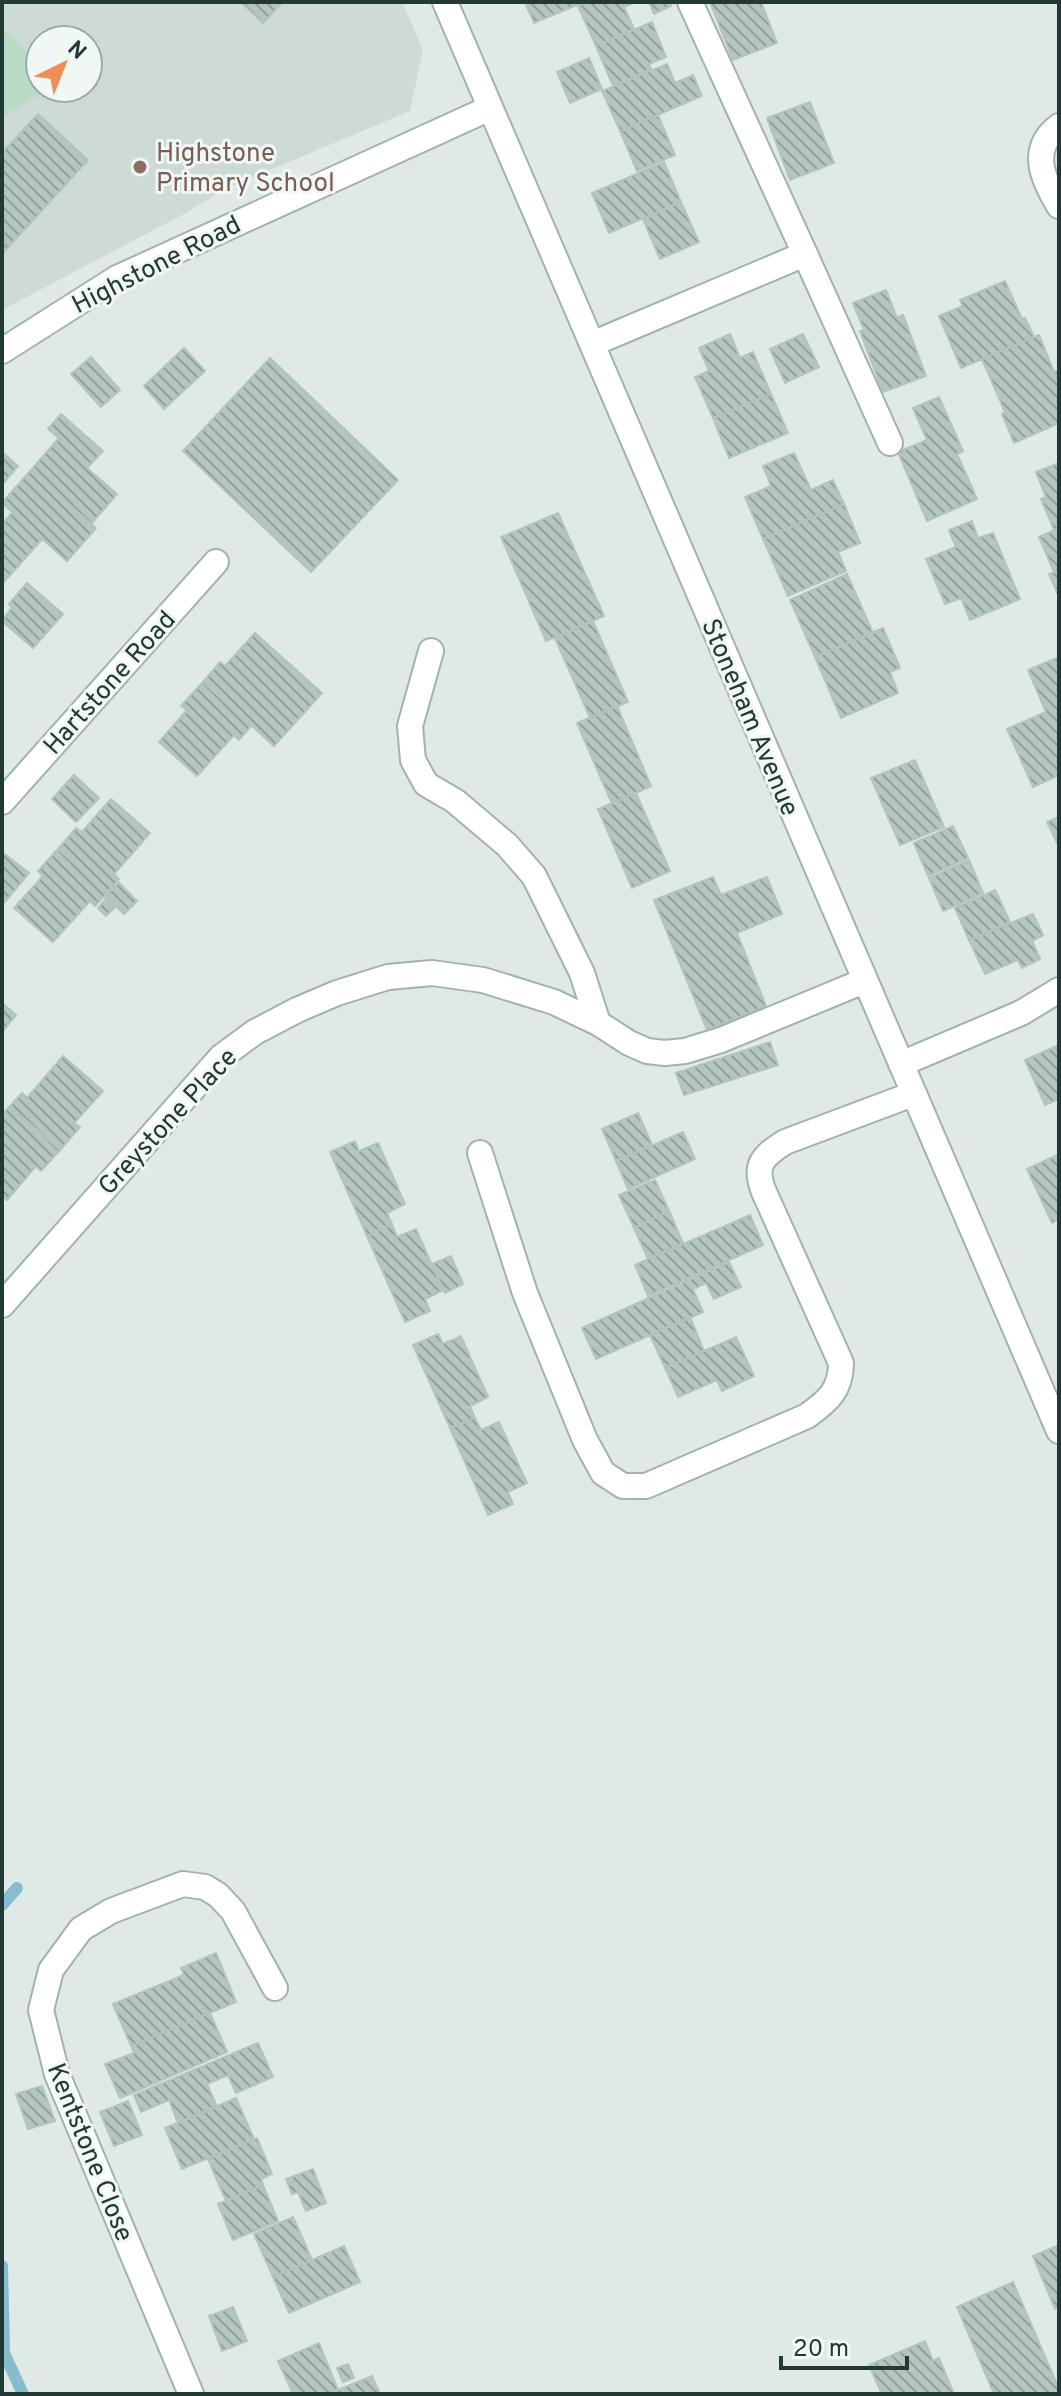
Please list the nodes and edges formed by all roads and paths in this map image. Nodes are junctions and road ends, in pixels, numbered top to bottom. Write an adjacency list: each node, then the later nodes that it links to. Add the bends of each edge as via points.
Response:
1 (445, 2): 3 (street, Stoneham Avenue)
2 (690, 2): 6 (street)
3 (490, 108): 7 (street, Stoneham Avenue); 8 (street, Highstone Road, via 117,278)
4 (1059, 126): 5 (street, via 1040,153 1045,181)
5 (1059, 206)
6 (805, 254): 7 (street); 9 (street)
7 (592, 344): 13 (street, Stoneham Avenue)
8 (2, 351)
9 (890, 443)
10 (216, 562): 12 (street, Hartstone Road)
11 (431, 651): 15 (street, via 410,726 413,760 426,784 507,845 534,876 582,973)
12 (2, 802)
13 (864, 981): 15 (street, Greystone Place, via 685,1051 647,1051); 16 (street, Stoneham Avenue)
14 (1059, 990): 16 (street, via 1021,1013)
15 (598, 1023): 19 (street, Greystone Place, via 554,1002 483,980 432,973 388,977 297,1010 221,1057)
16 (901, 1064): 17 (street, Stoneham Avenue)
17 (913, 1094): 18 (street, via 785,1142 759,1166 764,1192 841,1363 838,1387 807,1416 646,1486 623,1486 603,1473 585,1440 525,1293); 20 (street, Stoneham Avenue)
18 (480, 1153)
19 (2, 1305)
20 (1059, 1431)
21 (275, 1988): 22 (street, Kentstone Close, via 233,1911 205,1887 183,1884 111,1911 81,1929 51,1970 41,2010 57,2074)
22 (191, 2394)

